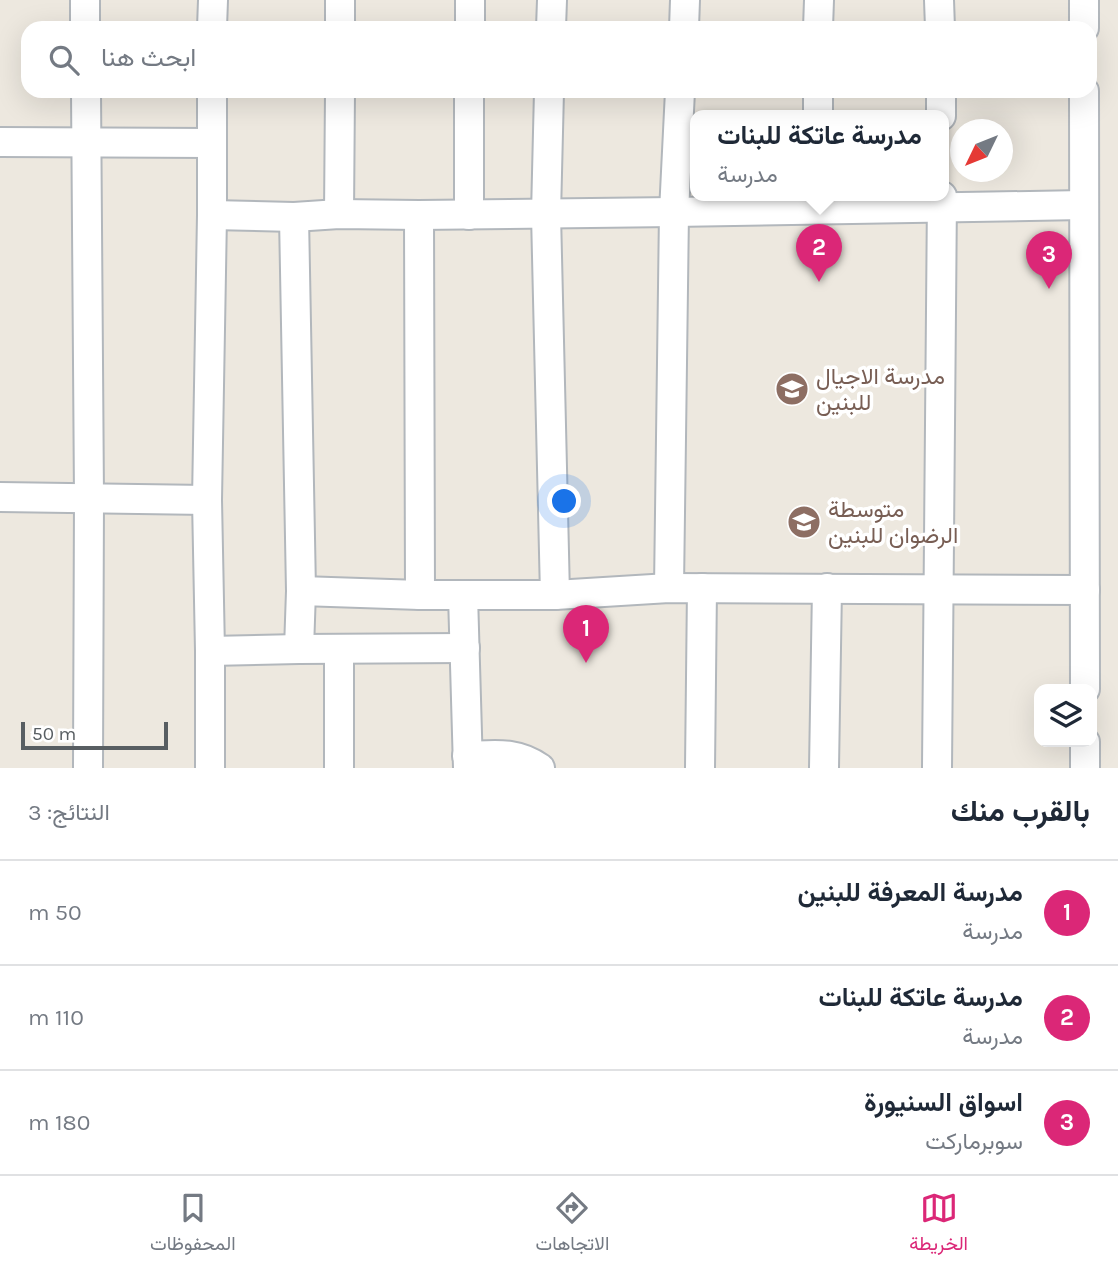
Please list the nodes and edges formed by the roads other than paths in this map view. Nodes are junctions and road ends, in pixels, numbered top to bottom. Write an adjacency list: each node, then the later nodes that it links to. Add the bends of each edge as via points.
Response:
1 (85, 0): 10 (street)
2 (213, 0): 11 (street)
3 (340, 0): 12 (street)
4 (470, 0): 13 (street)
5 (552, 0): 14 (street)
6 (685, 0): 15 (street)
7 (819, 0): 16 (street)
8 (939, 0): 17 (street)
9 (1084, 0): 18 (street)
10 (85, 21)
11 (212, 21)
12 (340, 21)
13 (470, 21)
14 (551, 21)
15 (684, 21)
16 (818, 21)
17 (940, 21)
18 (1084, 21)
19 (86, 98): 27 (street)
20 (212, 98): 28 (street)
21 (340, 98): 33 (street)
22 (470, 98): 37 (street)
23 (550, 98): 34 (street)
24 (680, 98): 32 (street)
25 (1084, 98): 31 (street)
26 (0, 142): 27 (street)
27 (87, 142): 28 (street); 40 (street)
28 (211, 143): 35 (street)
29 (942, 202): 30 (street); 31 (street); 45 (street)
30 (817, 203): 32 (street)
31 (1084, 205): 46 (street)
32 (674, 212): 34 (street); 42 (street)
33 (339, 214): 36 (street); 38 (street)
34 (546, 214): 37 (street); 50 (street)
35 (212, 215): 38 (street); 41 (street)
36 (419, 215): 37 (street); 48 (street)
37 (469, 215)
38 (294, 217): 47 (street)
39 (0, 497): 40 (street)
40 (89, 498): 41 (street); 58 (street)
41 (207, 500): 54 (street)
42 (669, 588): 43 (street); 50 (street)
43 (702, 588): 44 (street); 62 (street)
44 (827, 588): 45 (street); 63 (street)
45 (939, 589): 46 (street); 64 (street)
46 (1085, 590): 55 (street)
47 (301, 591): 48 (street); 52 (street)
48 (420, 595): 49 (street)
49 (463, 595): 50 (street); 51 (street)
50 (555, 595)
51 (465, 648): 53 (street); 57 (street)
52 (299, 649): 53 (street); 54 (street)
53 (339, 649): 60 (street)
54 (210, 651): 59 (street)
55 (1085, 684)
56 (1085, 747): 65 (street)
57 (467, 762): 61 (street, via 510,754)
58 (88, 768)
59 (210, 768)
60 (339, 768)
61 (540, 768)
62 (700, 768)
63 (824, 768)
64 (937, 768)
65 (1085, 768)

